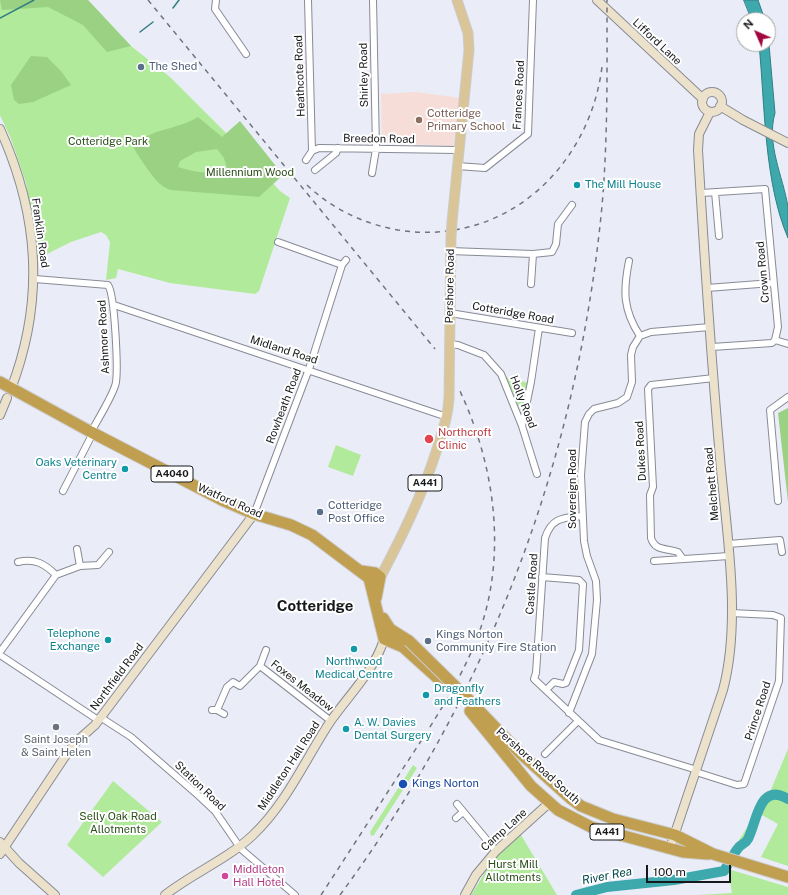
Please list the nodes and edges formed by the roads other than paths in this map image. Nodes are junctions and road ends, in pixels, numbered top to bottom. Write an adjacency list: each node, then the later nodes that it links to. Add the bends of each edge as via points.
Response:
1 (216, 0): 7 (street, via 215,9)
2 (308, 0): 15 (street, Heathcote Road)
3 (373, 0): 14 (street, Shirley Road)
4 (457, 0): 16 (main road, Pershore Road / A441, via 468,33 469,50)
5 (533, 0): 18 (street, Frances Road, via 528,134 485,168)
6 (597, 0): 8 (street, Lifford Lane)
7 (246, 54)
8 (702, 99): 9 (street, via 706,94 715,93 720,97); 10 (street, Lifford Lane, via 703,107)
9 (720, 106): 10 (street, via 716,111); 12 (street)
10 (710, 112): 22 (street, Melchett Road, via 698,140)
11 (0, 129): 29 (street, Franklin Road, via 22,184)
12 (788, 143)
13 (338, 148): 14 (street, Breedon Road); 15 (street, Breedon Road); 19 (street, via 336,153)
14 (376, 149): 16 (street, Breedon Road); 20 (street, Shirley Road)
15 (312, 150): 17 (street)
16 (458, 150): 18 (main road, Pershore Road / A441)
17 (306, 160)
18 (458, 166): 26 (main road, Pershore Road / A441, bridge)
19 (315, 170)
20 (372, 173)
21 (715, 192): 22 (street); 24 (street); 30 (street, Crown Road, via 765,189)
22 (701, 193): 32 (street, Melchett Road)
23 (572, 205): 27 (street, via 558,224 554,250)
24 (719, 236)
25 (278, 242): 43 (street, Rowheath Road, via 344,262)
26 (450, 251): 27 (street); 34 (main road, Pershore Road / A441)
27 (533, 254): 31 (street)
28 (629, 261): 38 (street, via 625,285 626,307)
29 (35, 279): 33 (street, Ashmore Road, via 108,284); 46 (street, Franklin Road, via 28,339)
30 (772, 283): 32 (street); 39 (street, Crown Road, via 778,327)
31 (531, 284)
32 (707, 288): 35 (street, Melchett Road)
33 (114, 305): 43 (street, Midland Road); 51 (street, Ashmore Road, via 116,383)
34 (450, 313): 36 (street, Cotteridge Road); 40 (main road, Pershore Road / A441)
35 (710, 327): 38 (street, via 650,332); 42 (street, Melchett Road)
36 (539, 328): 37 (street, Cotteridge Road); 50 (street)
37 (572, 333)
38 (640, 336): 56 (street, Sovereign Road, via 631,355 632,382 627,398 594,409 585,422 581,475)
39 (775, 340): 41 (street); 42 (street, via 772,343)
40 (449, 344): 49 (main road, Pershore Road / A441); 50 (street, Holly Road, via 458,344 484,355 498,369)
41 (788, 344)
42 (712, 347): 44 (street, Melchett Road)
43 (309, 369): 49 (street, Midland Road); 55 (street, Rowheath Road)
44 (714, 378): 57 (street, Melchett Road); 62 (street, Dukes Road, via 651,385 648,390 652,487 651,538 658,548 678,552)
45 (0, 382): 46 (highway, A4040)
46 (9, 394): 48 (street, Franklin Road); 51 (highway, Watford Road / A4040)
47 (788, 397): 54 (street, via 770,410)
48 (0, 415)
49 (447, 416): 67 (main road, Pershore Road / A441, via 410,522 388,563)
50 (522, 426): 52 (street, Holly Road)
51 (92, 433): 53 (street, Ashmore Road); 55 (highway, Watford Road / A4040)
52 (537, 474)
53 (63, 491)
54 (778, 500)
55 (254, 514): 67 (highway, Watford Road / A4040, via 302,529); 80 (street, Northfield Road)
56 (582, 516): 68 (street, Castle Road, via 563,518 551,525 545,538); 78 (street, Sovereign Road, via 584,541 596,581 597,600 592,654)
57 (728, 544): 60 (street, via 780,540); 61 (street, Melchett Road)
58 (77, 548): 65 (street)
59 (109, 552): 65 (street, via 98,565)
60 (782, 552)
61 (729, 556): 62 (street); 69 (street, Melchett Road)
62 (683, 559): 63 (street)
63 (654, 561)
64 (18, 562): 66 (street, via 26,560 47,565)
65 (80, 566): 66 (street)
66 (56, 575): 72 (street)
67 (372, 577): 70 (highway, A441, via 377,608)
68 (542, 577): 75 (street, Castle Road, via 534,679); 75 (street, via 579,580 582,584 579,650 566,683 554,682)
69 (731, 613): 84 (street, Melchett Road, via 732,638 728,671); 84 (street, Prince Road, via 773,615 780,618 779,681 744,784 736,785)
70 (388, 634): 77 (highway, Pershore Road South / A441); 77 (highway, A441, bridge, via 403,636 409,641 459,690 459,694); 81 (street, Middleton Hall Road, via 374,661)
71 (266, 650): 73 (street, Foxes Meadow)
72 (0, 653): 80 (street, Station Road)
73 (260, 666): 74 (street, Foxes Meadow); 81 (street, Foxes Meadow)
74 (240, 686): 76 (street); 79 (street, Foxes Meadow, via 233,682 227,687 214,710)
75 (546, 690): 78 (street)
76 (243, 694)
77 (469, 706): 85 (highway, Pershore Road South / A441); 87 (highway, Pershore Road South / A441, via 512,764)
78 (569, 713): 82 (street)
79 (224, 714)
80 (99, 719): 91 (street, Northfield Road, via 66,755); 92 (street, Station Road, via 131,737 199,796 215,811)
81 (331, 721): 92 (street, Middleton Hall Road, via 283,800 264,825)
82 (578, 721): 83 (street); 84 (street, via 601,741)
83 (545, 754)
84 (696, 771): 90 (street, Melchett Road)
85 (560, 789): 87 (highway); 90 (highway, Pershore Road South / A441, via 590,810 613,819)
86 (457, 804): 88 (street)
87 (548, 804): 93 (highway, Pershore Road South / A441, via 591,827); 94 (street, Camp Lane)
88 (463, 812): 89 (street); 94 (street)
89 (456, 818)
90 (675, 835): 93 (street, Melchett Road); 96 (highway, Pershore Road South / A441)
91 (3, 844): 95 (street, Northfield Road); 99 (street, via 19,863)
92 (239, 846): 98 (street, Station Road); 100 (street, Middleton Hall Road)
93 (670, 848): 96 (highway, Pershore Road South / A441, via 683,852)
94 (496, 851): 103 (street, Camp Lane, via 476,875)
95 (0, 854)
96 (713, 854): 97 (highway, Pershore Road South / A441)
97 (788, 877)
98 (287, 890): 101 (street); 102 (street, Station Road)
99 (55, 895)
100 (165, 895)
101 (282, 895)
102 (295, 895)
103 (465, 895)

